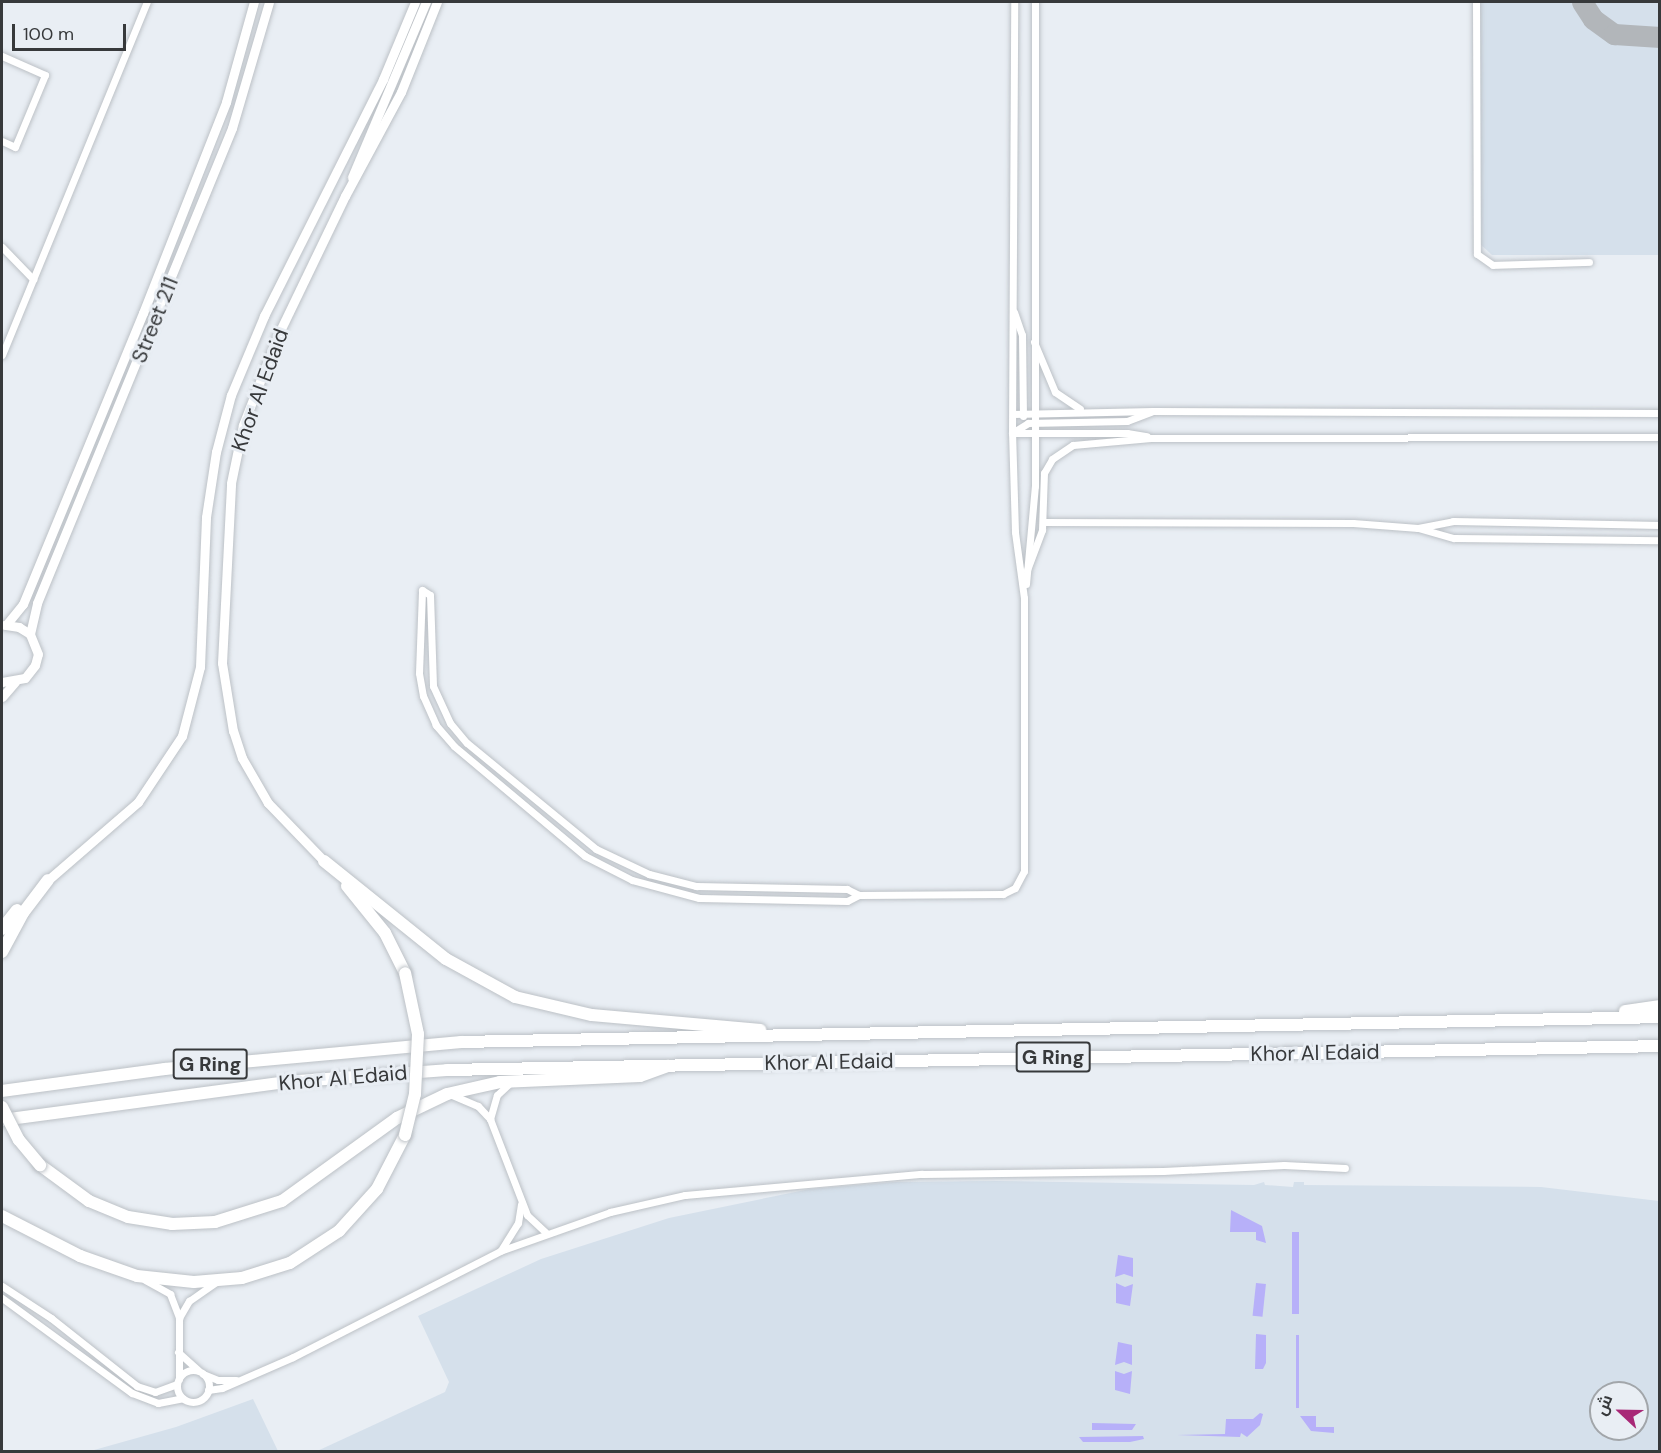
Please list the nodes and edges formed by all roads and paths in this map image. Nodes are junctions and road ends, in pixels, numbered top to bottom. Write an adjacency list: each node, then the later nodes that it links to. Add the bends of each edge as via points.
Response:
1 (147, 2): 15 (street)
2 (254, 2): 37 (main road, Street 211, via 226,102 143,313 23,604)
3 (269, 2): 38 (main road, Street 211, via 232,128 38,603)
4 (415, 2): 43 (main road, Khor Al Edaid, via 383,79 264,316 234,388 210,483 196,693 171,758 122,820)
5 (426, 2): 12 (main road)
6 (437, 2): 12 (main road, Khor Al Edaid, via 401,92)
7 (1014, 2): 16 (street)
8 (1035, 2): 17 (street)
9 (1476, 2): 14 (street, via 1477,254 1493,265)
10 (2, 56): 11 (street, via 45,75 15,147)
11 (2, 141)
12 (345, 196): 42 (main road, Khor Al Edaid, via 261,374 241,434 228,505 224,685 242,758 267,802)
13 (2, 247): 15 (street)
14 (1589, 262)
15 (33, 279): 18 (street)
16 (1013, 310): 21 (street, via 1022,335); 24 (street)
17 (1034, 342): 19 (street, via 1055,392 1073,406); 22 (street)
18 (2, 355)
19 (1088, 411): 20 (street); 22 (street)
20 (1153, 411): 23 (street); 25 (street, via 1127,421)
21 (1023, 413): 22 (street); 24 (street); 26 (street)
22 (1034, 413): 25 (street)
23 (1659, 413)
24 (1013, 414): 28 (street)
25 (1034, 422): 26 (street); 27 (street)
26 (1024, 424): 27 (street); 28 (street)
27 (1034, 432): 28 (street); 30 (street, via 1127,432); 35 (street, via 1035,486)
28 (1012, 433): 36 (street, via 1015,532)
29 (1659, 436): 30 (street)
30 (1151, 438): 31 (street, via 1082,444 1058,453 1047,465 1042,482)
31 (1043, 522): 33 (street, via 1353,523); 35 (street)
32 (1659, 525): 33 (street, via 1453,522)
33 (1418, 528): 34 (street, via 1454,538)
34 (1659, 540)
35 (1027, 570): 36 (street)
36 (1024, 598): 44 (street, via 1022,877 1015,888 996,895)
37 (4, 625): 38 (main road)
38 (30, 634): 40 (main road, via 37,649 35,665)
39 (2, 682): 40 (main road)
40 (15, 682): 41 (main road)
41 (2, 697)
42 (324, 861): 50 (highway, via 446,959 514,997 582,1013); 67 (highway, bridge, via 371,914 405,973 418,1034 415,1094 405,1135 376,1189 339,1231 290,1263)
43 (48, 880): 45 (highway); 46 (highway, via 23,913)
44 (859, 895): 44 (street, via 847,889 696,886 649,874 596,849 467,743 450,723 437,699 431,674 430,595 425,589 420,592 420,685 436,725 454,746 585,856 632,880 699,898 847,901)
45 (2, 929)
46 (2, 952)
47 (1659, 1006): 49 (highway)
48 (1659, 1017): 49 (highway, Khor Al Edaid / G Ring)
49 (1569, 1018): 50 (highway, Khor Al Edaid / G Ring)
50 (796, 1036): 56 (highway, Khor Al Edaid / G Ring, via 461,1042 165,1069)
51 (1659, 1046): 52 (highway, Khor Al Edaid / G Ring)
52 (1607, 1048): 53 (highway); 54 (highway, Khor Al Edaid / G Ring)
53 (1659, 1053)
54 (674, 1064): 55 (highway, via 640,1076); 60 (highway, Khor Al Edaid / G Ring, via 447,1070 296,1081)
55 (511, 1082): 57 (highway); 59 (street, via 497,1095)
56 (2, 1091)
57 (447, 1094): 58 (highway, bridge, via 396,1118 282,1201 215,1222 172,1224 128,1216 81,1196 40,1165 20,1140); 59 (street, via 478,1106)
58 (2, 1107)
59 (490, 1119): 62 (street)
60 (2, 1120)
61 (1345, 1168): 64 (street, via 1249,1165 1163,1171 870,1176 685,1195 610,1212)
62 (521, 1198): 64 (street, via 530,1220); 65 (street, via 518,1223)
63 (2, 1216): 66 (highway, via 90,1260)
64 (546, 1233): 65 (street)
65 (500, 1251): 73 (street, via 293,1357)
66 (137, 1276): 67 (highway); 70 (street, via 170,1294)
67 (220, 1281): 70 (street, via 189,1301)
68 (2, 1286): 74 (street, via 51,1318 137,1386 154,1392)
69 (2, 1298): 76 (street, via 132,1393 158,1403)
70 (179, 1318): 71 (street)
71 (178, 1352): 72 (street); 74 (street)
72 (201, 1373): 73 (street); 74 (street, via 189,1371); 75 (street)
73 (238, 1380): 75 (street)
74 (178, 1381): 76 (street)
75 (208, 1390): 76 (street, via 199,1400)
76 (183, 1398)

